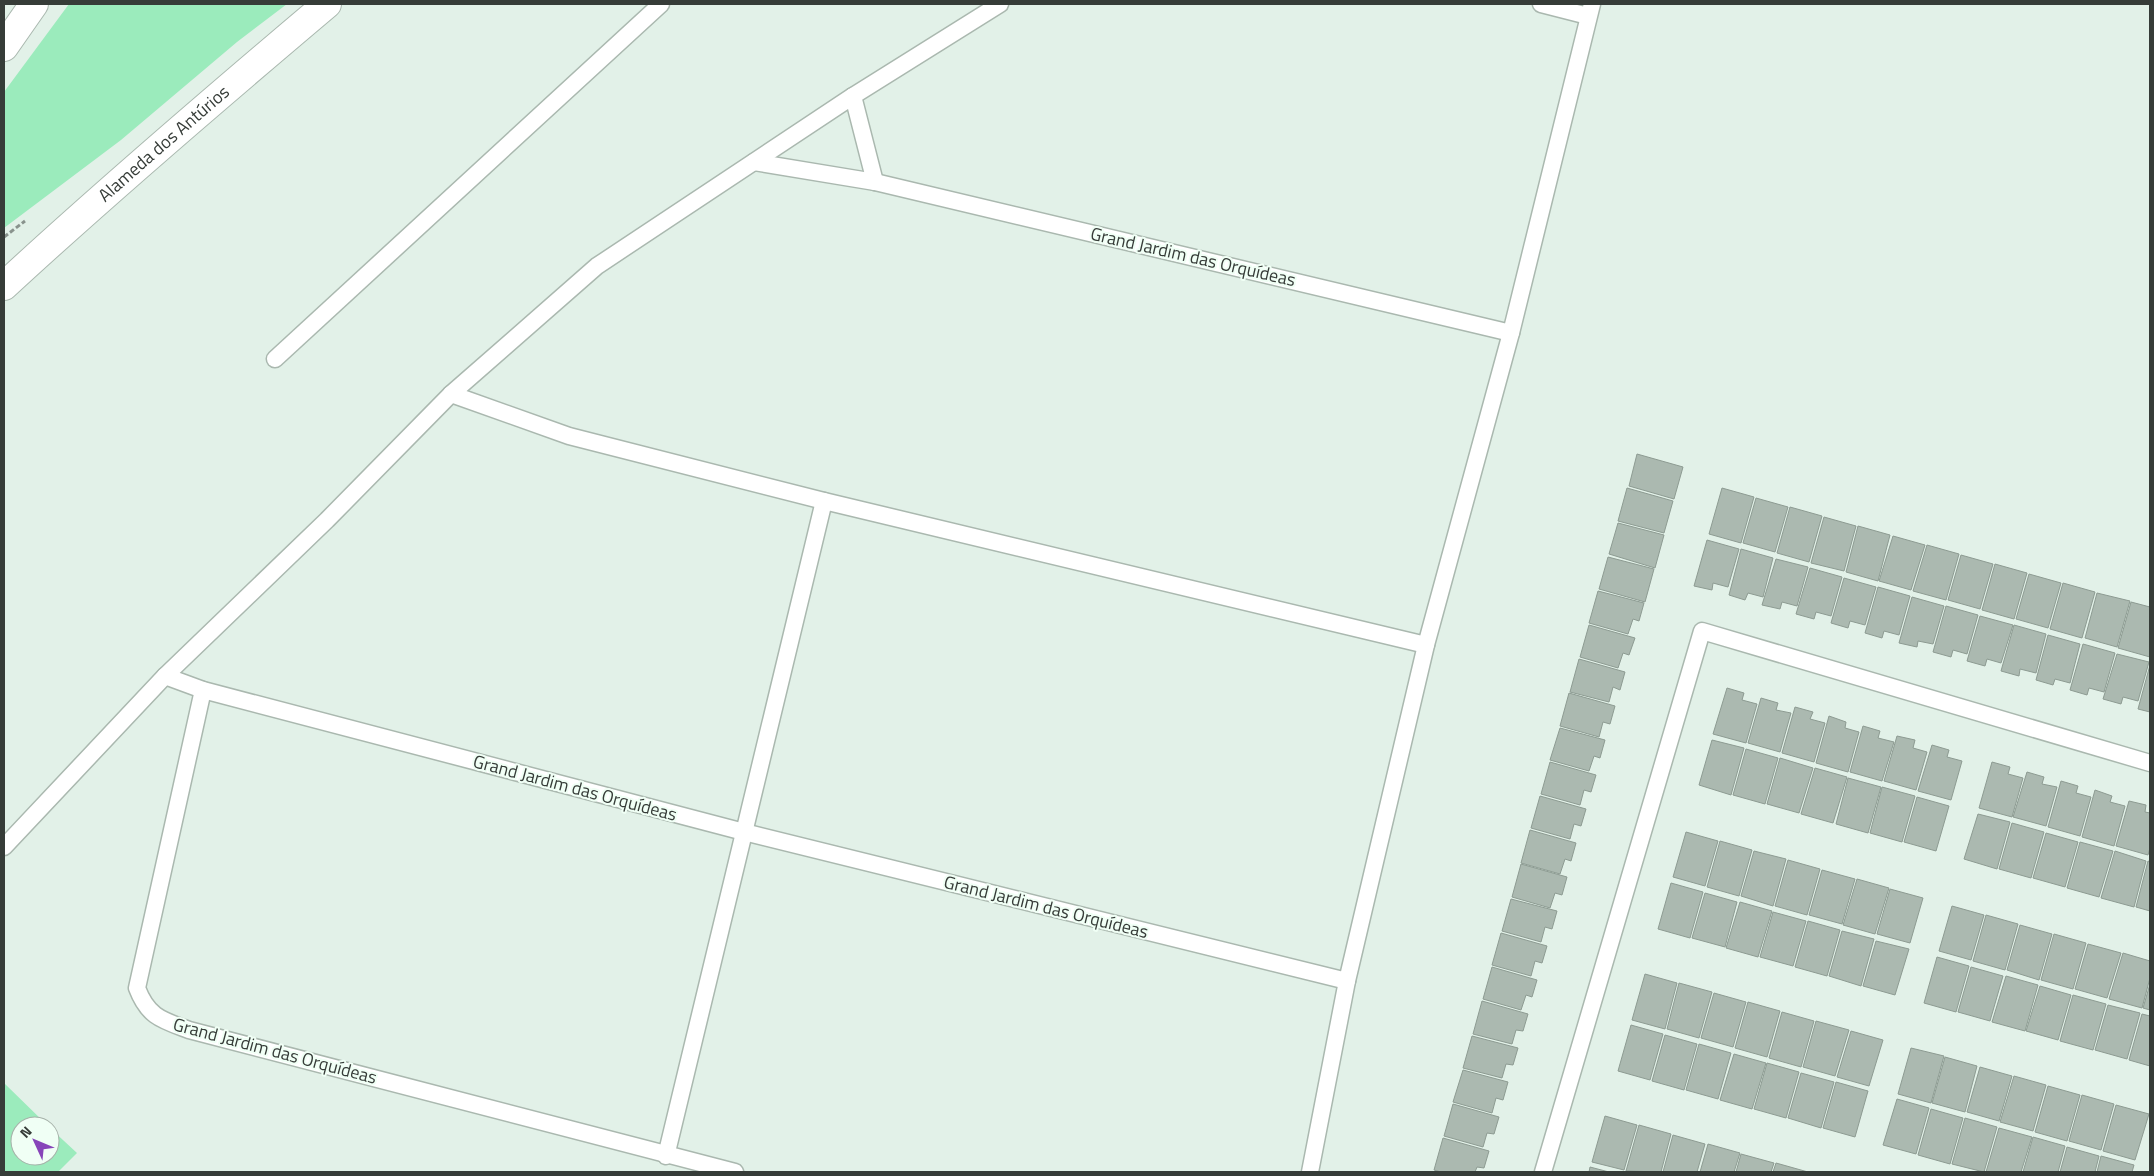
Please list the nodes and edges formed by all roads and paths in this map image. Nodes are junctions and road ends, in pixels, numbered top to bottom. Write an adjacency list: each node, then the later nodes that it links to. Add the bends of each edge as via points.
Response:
1 (34, 4): 7 (street)
2 (327, 4): 11 (street, Alameda dos Antúrios, via 192,118)
3 (661, 4): 13 (lane)
4 (1000, 4): 8 (lane)
5 (1541, 4): 6 (lane)
6 (1590, 10): 12 (lane)
7 (4, 48)
8 (853, 96): 9 (lane); 10 (lane)
9 (754, 162): 10 (lane, Grand Jardim das Orquídeas); 14 (lane, via 597,266)
10 (875, 182): 12 (lane, Grand Jardim das Orquídeas)
11 (4, 286)
12 (1511, 333): 16 (lane)
13 (274, 359)
14 (451, 394): 15 (lane, via 568,436); 17 (lane, via 327,520)
15 (824, 501): 16 (lane); 20 (lane)
16 (1426, 645): 22 (lane)
17 (165, 676): 18 (lane, Grand Jardim das Orquídeas); 21 (lane)
18 (203, 690): 20 (lane, Grand Jardim das Orquídeas); 23 (lane, Grand Jardim das Orquídeas, via 137,988 142,1002 158,1018 198,1032)
19 (2150, 763): 26 (lane, via 1702,631)
20 (744, 832): 22 (lane, Grand Jardim das Orquídeas); 23 (lane)
21 (4, 847)
22 (1348, 981): 25 (lane)
23 (666, 1156): 24 (lane, Grand Jardim das Orquídeas)
24 (735, 1172)
25 (1310, 1172)
26 (1543, 1172)

